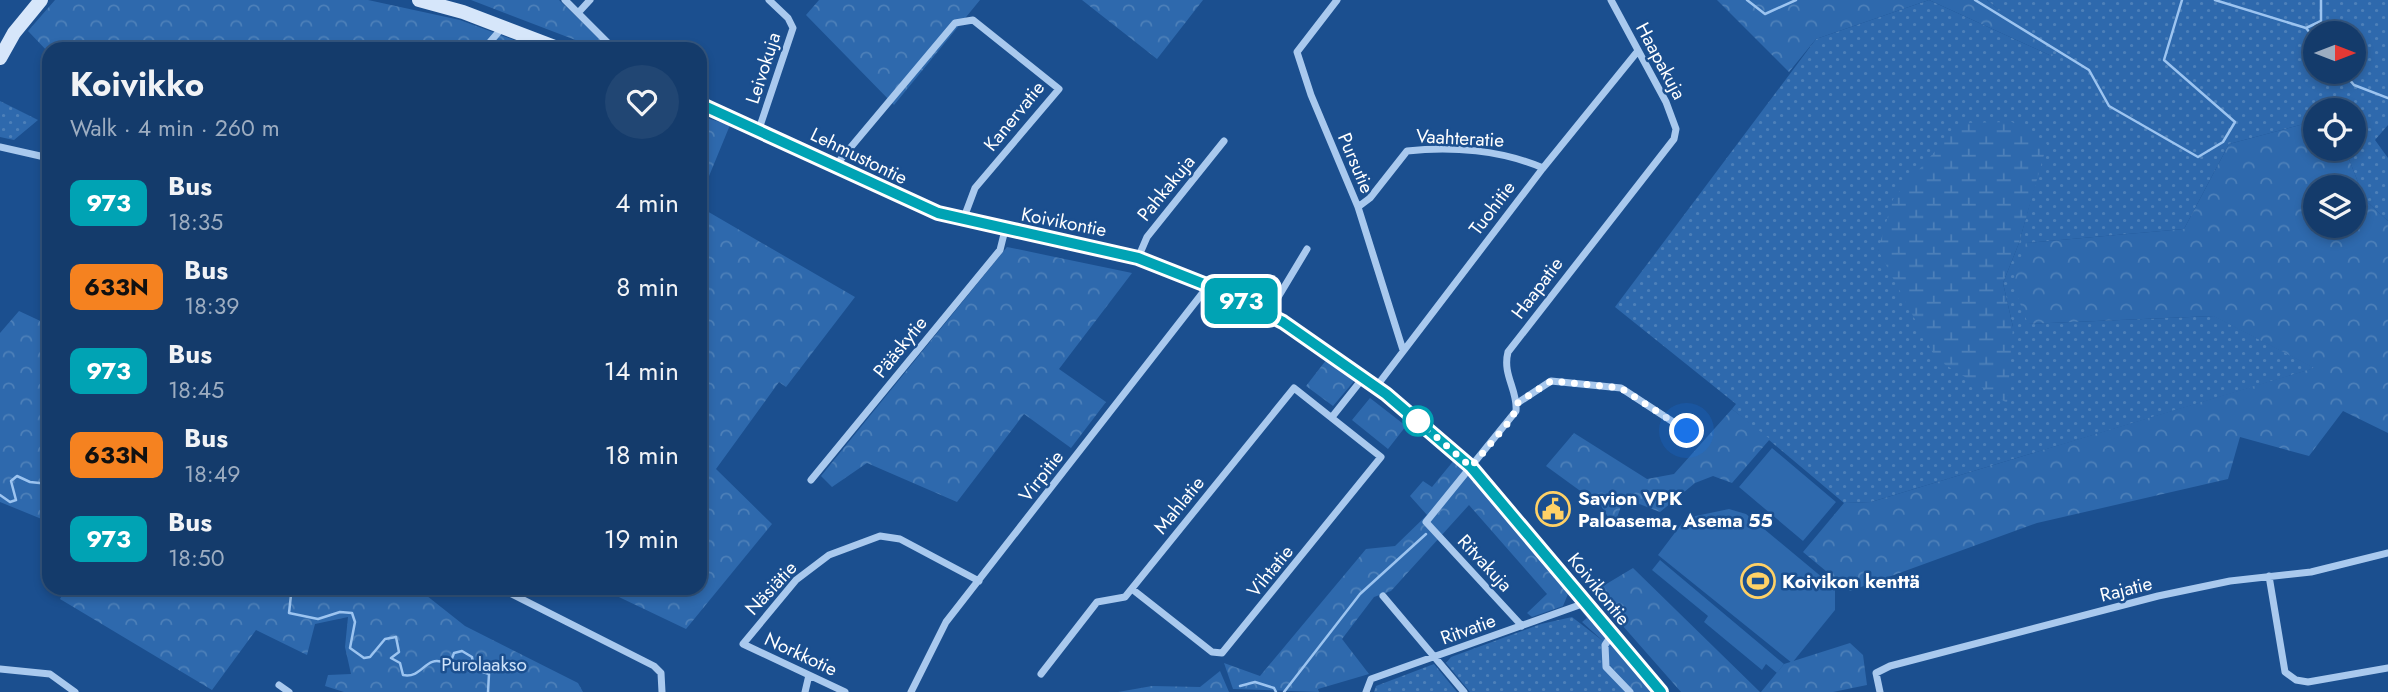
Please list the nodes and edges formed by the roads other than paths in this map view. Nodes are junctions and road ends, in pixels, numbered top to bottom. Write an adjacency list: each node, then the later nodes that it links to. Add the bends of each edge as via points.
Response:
1 (41, 0): 14 (main road)
2 (419, 0): 9 (main road)
3 (565, 0): 8 (street)
4 (590, 0): 8 (street)
5 (769, 0): 16 (street, Leivokuja, via 792,23 792,33)
6 (1338, 0): 23 (street, Pursutie, via 1297,52)
7 (1611, 0): 13 (street, Haapakuja)
8 (578, 13): 12 (street)
9 (502, 28): 10 (street); 11 (main road)
10 (490, 42)
11 (541, 42)
12 (607, 42)
13 (1637, 52): 17 (street, Haapakuja, via 1666,102 1676,129); 22 (street, Tuohitie)
14 (0, 58)
15 (707, 107): 16 (main road, Lehmustontie)
16 (759, 129): 21 (main road, Lehmustontie)
17 (1674, 139): 33 (street, Haapatie, via 1508,352 1506,371)
18 (1224, 141): 27 (street, Pahkakuja, via 1147,237)
19 (0, 147): 20 (street)
20 (42, 156)
21 (835, 166): 24 (main road, Lehmustontie, via 892,195); 24 (street, Kanervatie, via 955,23 973,20 1059,89 975,188)
22 (1543, 168): 23 (street, Vaahteratie, via 1493,153 1406,151); 30 (street, Tuohitie)
23 (1358, 207): 30 (street, Pursutie)
24 (962, 220): 25 (main road, Lehmustontie)
25 (1005, 230): 27 (main road, Koivikontie); 38 (street, Pääskytie, via 997,254)
26 (1307, 249): 29 (street)
27 (1138, 258): 28 (main road, Koivikontie)
28 (1208, 285): 29 (main road, Koivikontie); 41 (street, Virpitie)
29 (1267, 315): 31 (main road, Koivikontie)
30 (1403, 350): 32 (street, Tuohitie)
31 (1363, 378): 32 (main road, Koivikontie); 34 (street)
32 (1376, 387): 37 (main road, Koivikontie)
33 (1516, 404): 36 (street, via 1551,381 1621,388); 37 (street, via 1513,417)
34 (1332, 417): 35 (street, Mahlatie); 42 (street, Mahlatie, via 1296,384)
35 (1343, 426): 42 (street, Vihtatie, via 1381,457 1225,651 1212,652)
36 (1687, 431)
37 (1471, 467): 45 (main road, Koivikontie); 46 (street, Ritvakuja, via 1426,522)
38 (811, 481)
39 (2388, 554): 40 (street, Rajatie, via 2311,572)
40 (2269, 576): 50 (street, via 2285,672 2308,682); 65 (street, Rajatie, via 2136,602 1900,663 1877,673)
41 (979, 580): 48 (street, Näsiätie, via 900,539 880,536 829,555 796,580); 61 (street, Virpitie, via 946,622)
42 (1132, 589): 52 (street, Mahlatie, via 1125,597 1097,603)
43 (514, 595): 58 (street, via 654,666 661,673)
44 (1383, 596): 49 (street)
45 (1586, 603): 46 (street, Ritvatie); 47 (main road, Koivikontie)
46 (1522, 626): 49 (street, Ritvatie)
47 (1611, 636): 63 (street, via 1605,645 1606,667); 64 (main road, Koivikontie)
48 (743, 644): 53 (street, Norkkotie)
49 (1436, 658): 55 (street, Ritvatie, via 1371,679); 62 (street)
50 (2388, 668)
51 (0, 669): 56 (street, via 50,674)
52 (1041, 674)
53 (809, 675): 59 (street); 60 (street, Norkkotie)
54 (279, 685): 57 (street)
55 (1366, 690)
56 (75, 692)
57 (289, 692)
58 (662, 692)
59 (805, 692)
60 (845, 692)
61 (911, 692)
62 (1464, 692)
63 (1630, 692)
64 (1661, 692)
65 (1880, 692)

